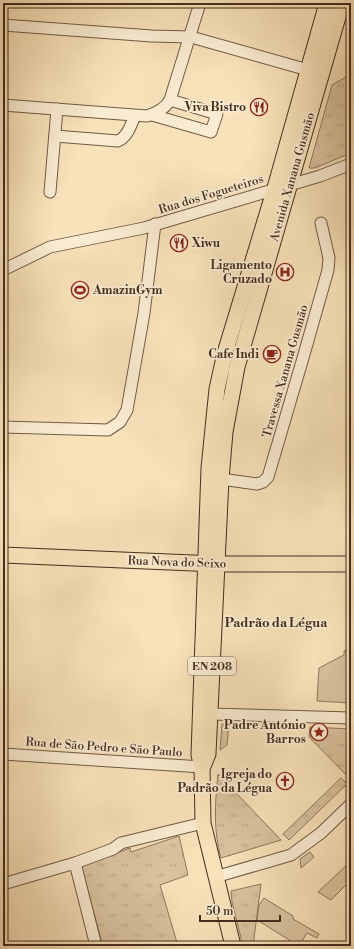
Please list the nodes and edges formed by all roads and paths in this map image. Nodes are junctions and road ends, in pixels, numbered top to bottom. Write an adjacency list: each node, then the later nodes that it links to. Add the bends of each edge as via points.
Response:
1 (200, 3): 5 (street)
2 (327, 3): 6 (main road, Avenida Xanana Gusmão / EN 208)
3 (342, 3): 14 (main road, Avenida Xanana Gusmão / EN 208)
4 (3, 25): 5 (street)
5 (191, 37): 6 (street); 7 (street)
6 (308, 70): 15 (main road, Avenida Xanana Gusmão / EN 208)
7 (170, 100): 10 (street, via 167,106); 10 (street, via 217,114 211,132)
8 (3, 105): 9 (street)
9 (57, 109): 11 (street); 12 (street)
10 (152, 114): 11 (street)
11 (135, 116): 12 (street, via 122,140)
12 (55, 136): 16 (street)
13 (351, 164): 14 (street, Rua dos Fogueteiros)
14 (290, 184): 15 (street, Rua dos Fogueteiros); 21 (main road, Avenida Xanana Gusmão / EN 208, via 237,367 225,432)
15 (275, 188): 18 (street, Rua dos Fogueteiros); 23 (main road, Avenida Xanana Gusmão / EN 208, via 225,352 217,389 209,468)
16 (50, 192)
17 (321, 223): 21 (street, Travessa Xanana Gusmão, via 329,258 328,270 268,477 257,484)
18 (155, 224): 19 (street, via 50,248); 20 (street, Rua dos Fogueteiros, via 144,313 127,410 120,422 108,430)
19 (3, 270)
20 (3, 427)
21 (221, 479): 23 (main road, Avenida Xanana Gusmão / EN 208)
22 (3, 555): 23 (main road, Rua Nova do Seixo)
23 (211, 564): 24 (main road, Rua Nova do Seixo); 25 (main road, EN 208); 28 (main road, EN 208, via 198,745)
24 (351, 564)
25 (210, 714): 26 (street); 28 (main road, EN 208, via 208,754)
26 (351, 718)
27 (3, 754): 28 (street, Rua de São Pedro e São Paulo)
28 (202, 767): 30 (main road, EN 208)
29 (351, 804): 32 (street, via 321,833 291,855)
30 (203, 823): 31 (street, via 121,843 113,849); 32 (main road, EN 208)
31 (75, 863): 33 (street); 34 (street)
32 (216, 876): 35 (main road, EN 208)
33 (3, 884)
34 (96, 946)
35 (233, 946)

